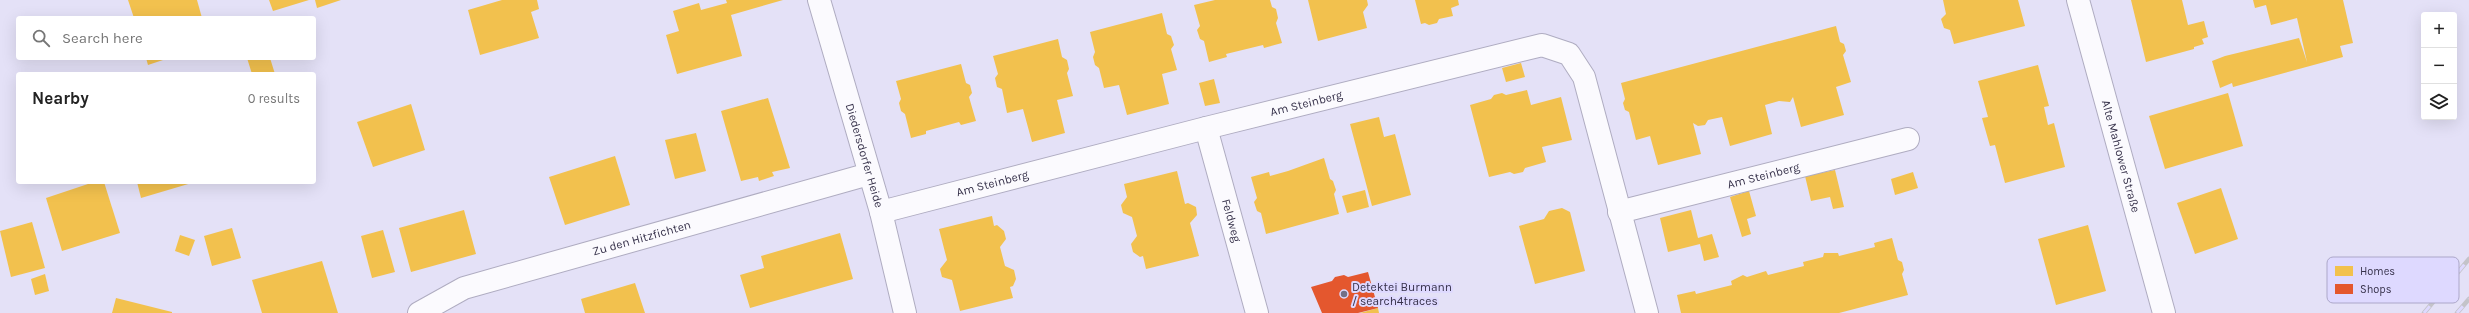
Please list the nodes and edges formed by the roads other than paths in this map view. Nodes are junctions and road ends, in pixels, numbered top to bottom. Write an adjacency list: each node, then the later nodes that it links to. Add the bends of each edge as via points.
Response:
1 (819, 0): 5 (street, Diedersdorfer Heide)
2 (2078, 0): 12 (street, Alte Mahlower Straße)
3 (1206, 128): 6 (street, Am Steinberg); 7 (street, Am Steinberg, via 1542,45 1570,54 1584,77); 10 (street, Feldweg)
4 (1908, 139): 7 (street, Am Steinberg)
5 (869, 174): 6 (street, Diedersdorfer Heide); 8 (street, Zu den Hitzfichten, via 464,288)
6 (881, 212): 9 (street, Diedersdorfer Heide)
7 (1619, 212): 11 (street, Am Steinberg)
8 (420, 313)
9 (905, 313)
10 (1256, 313)
11 (1647, 313)
12 (2164, 313)

